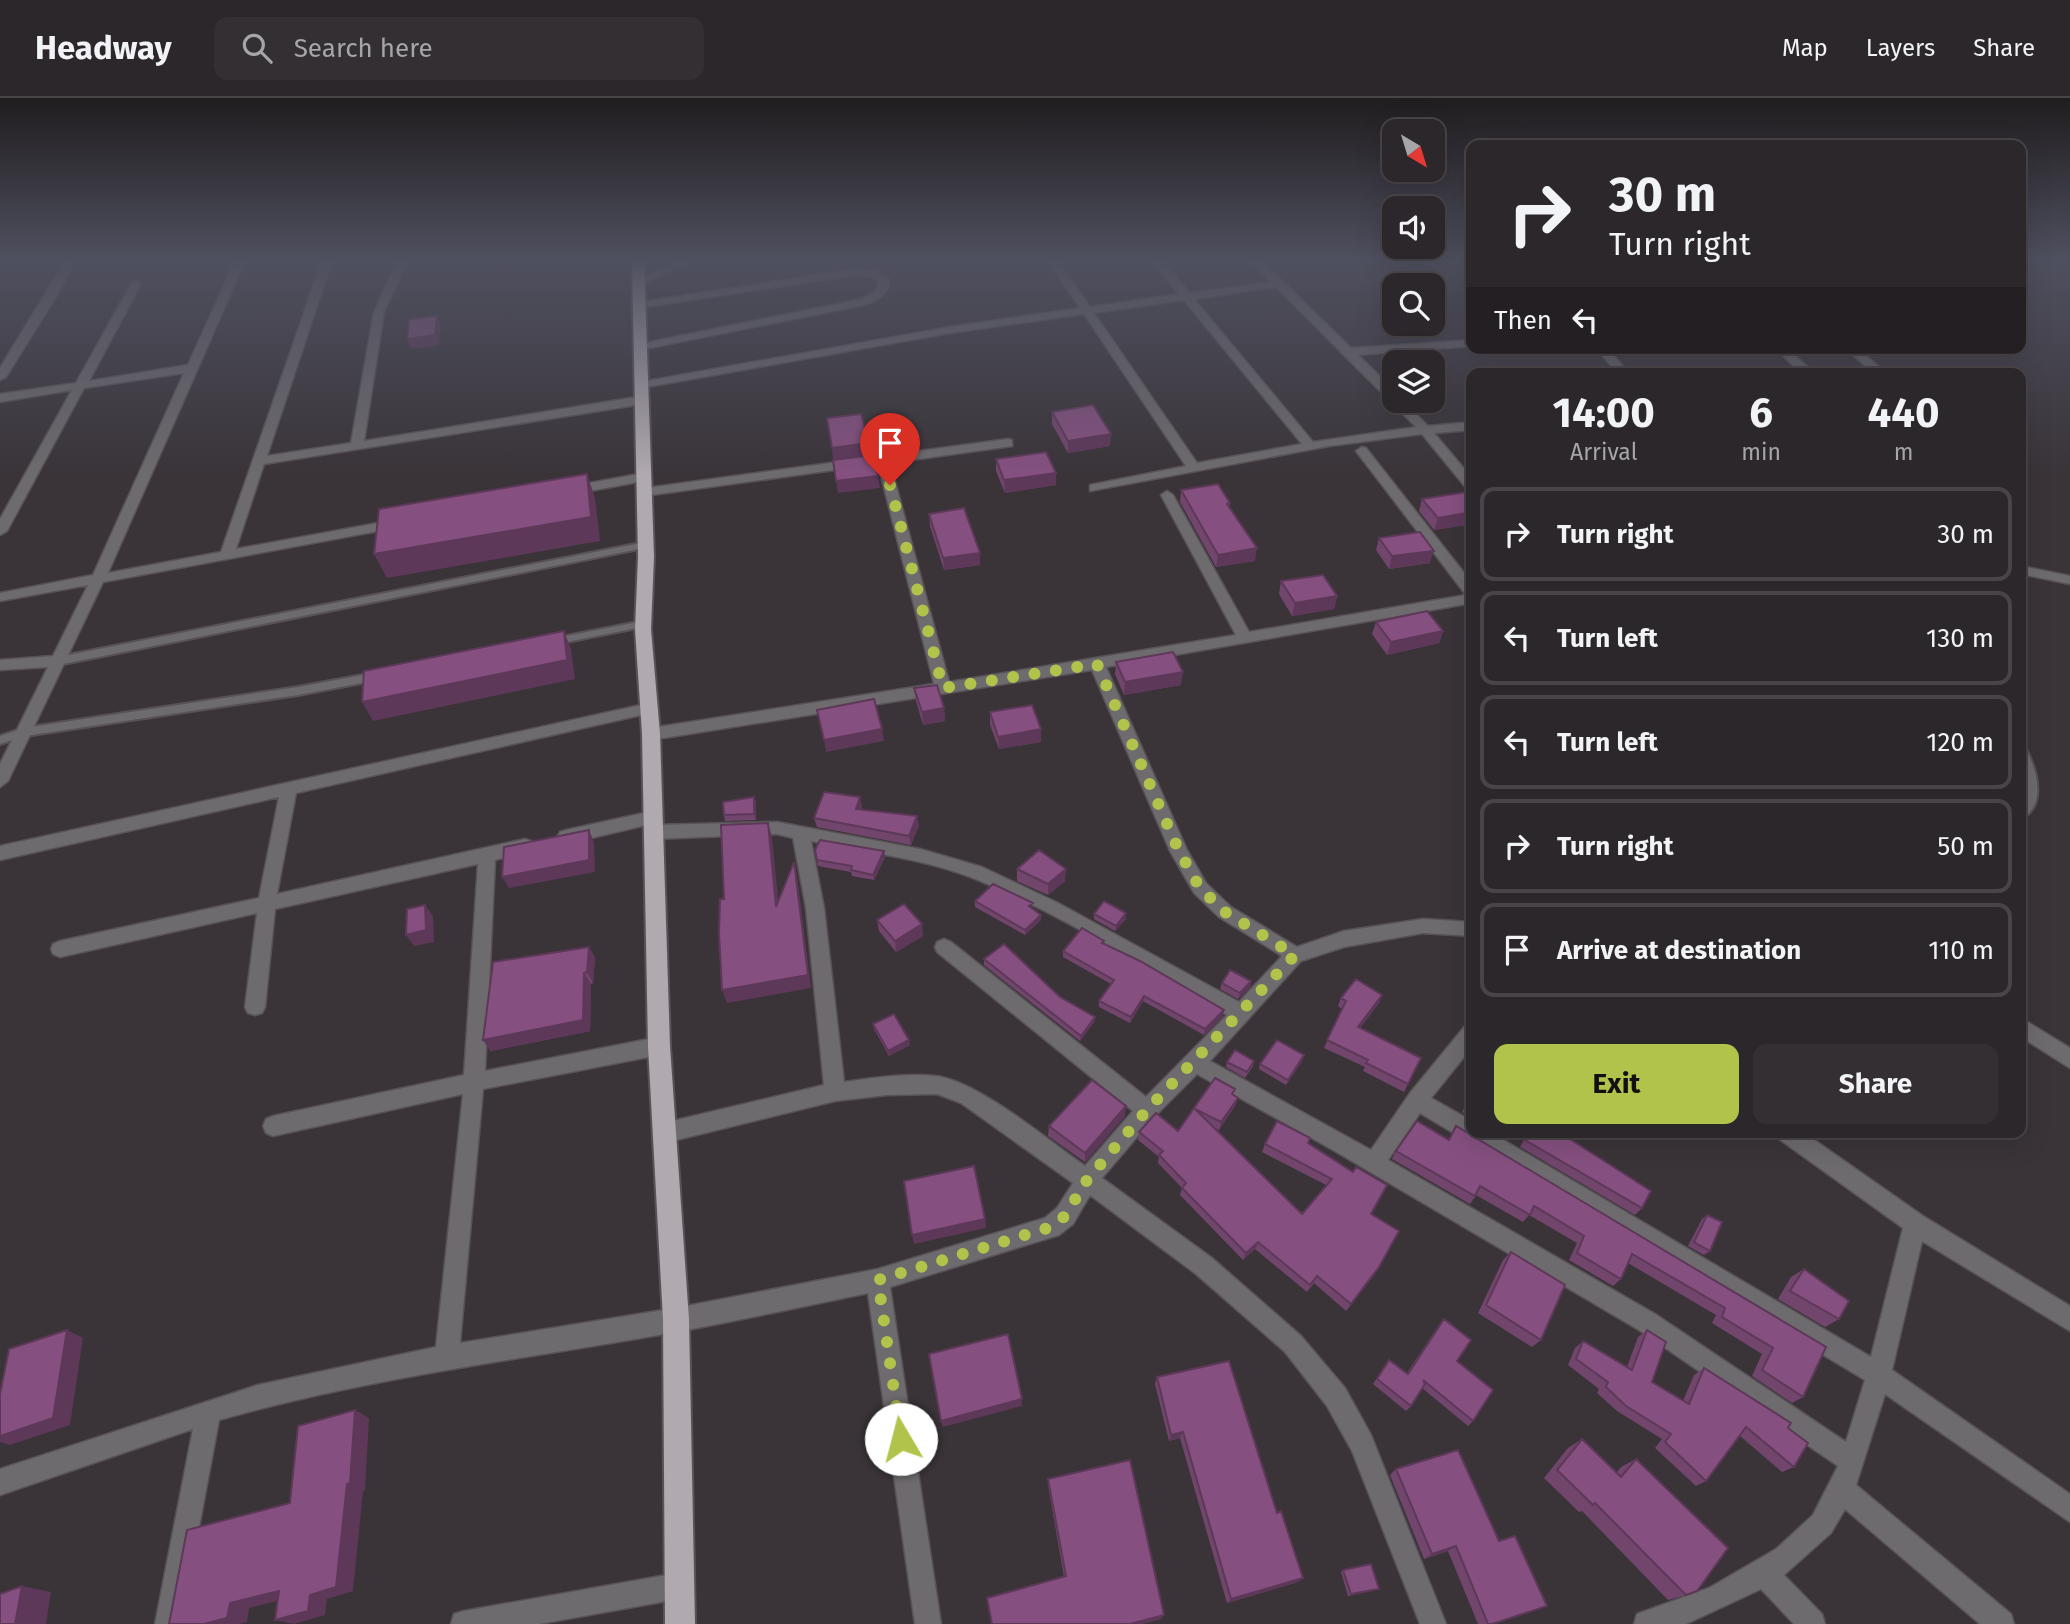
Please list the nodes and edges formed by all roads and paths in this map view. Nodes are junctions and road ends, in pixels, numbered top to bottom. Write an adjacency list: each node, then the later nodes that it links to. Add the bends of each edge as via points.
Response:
1 (28, 332): 22 (street)
2 (109, 332): 23 (street)
3 (208, 332): 18 (street)
4 (303, 332): 35 (street)
5 (376, 332): 32 (street)
6 (640, 332): 13 (highway)
7 (715, 332): 13 (street)
8 (939, 332): 25 (street)
9 (1101, 332): 36 (street)
10 (1215, 332): 31 (street)
11 (1328, 332): 14 (street)
12 (1466, 343): 14 (street)
13 (640, 347): 25 (highway)
14 (1349, 352): 24 (street)
15 (1606, 354): 19 (street)
16 (1787, 354): 20 (street)
17 (1857, 354): 21 (street)
18 (192, 368): 23 (street); 47 (street)
19 (1619, 368)
20 (1802, 368)
21 (1874, 368)
22 (0, 377)
23 (80, 385): 26 (street); 43 (street)
24 (1382, 386)
25 (642, 393): 32 (street); 38 (highway)
26 (0, 398)
27 (1409, 413): 29 (street)
28 (1466, 426): 29 (street)
29 (1424, 429): 31 (street); 37 (street)
30 (1008, 443): 34 (street)
31 (1309, 444): 36 (street)
32 (357, 446): 35 (street)
33 (1362, 451): 49 (street)
34 (883, 460): 38 (street); 59 (street)
35 (260, 461): 45 (street)
36 (1194, 468): 39 (street)
37 (1466, 479)
38 (644, 484): 40 (street); 44 (highway)
39 (1095, 488)
40 (550, 495)
41 (1167, 495): 53 (street)
42 (415, 520): 45 (street)
43 (0, 531)
44 (646, 545): 52 (highway); 55 (lane)
45 (227, 555): 47 (street)
46 (2026, 571): 48 (street)
47 (98, 579): 50 (street); 55 (street)
48 (2070, 580)
49 (1466, 588)
50 (0, 597)
51 (1466, 597): 53 (street)
52 (643, 624): 54 (lane); 60 (highway)
53 (1245, 638): 56 (street)
54 (537, 645)
55 (58, 661): 57 (street); 61 (street)
56 (1097, 664): 59 (street); 76 (street, via 1179,851 1200,888 1225,912)
57 (0, 665)
58 (391, 673): 61 (lane)
59 (943, 688): 62 (street)
60 (650, 708): 62 (highway); 66 (street)
61 (24, 732): 63 (lane); 65 (street)
62 (651, 734): 68 (highway)
63 (0, 740)
64 (2026, 758): 67 (lane, via 2034,786)
65 (0, 781)
66 (289, 787): 70 (street); 72 (street)
67 (2026, 809)
68 (653, 824): 69 (street, via 777,828); 71 (street); 81 (highway)
69 (801, 833): 78 (street, via 920,856 982,874); 85 (street, via 815,908)
70 (0, 853)
71 (487, 855): 72 (street); 84 (street)
72 (267, 902): 75 (street); 77 (street)
73 (1466, 929): 76 (street, via 1423,926 1345,939)
74 (944, 947): 87 (street)
75 (60, 949)
76 (1295, 955): 78 (street)
77 (255, 1007)
78 (1241, 1013): 83 (street)
79 (2026, 1029): 82 (street)
80 (1466, 1039): 86 (street)
81 (659, 1046): 84 (street); 90 (highway)
82 (2070, 1059)
83 (1195, 1063): 87 (street); 93 (street)
84 (474, 1082): 88 (street); 99 (street)
85 (835, 1092): 90 (street); 94 (street, via 937,1085 968,1096)
86 (1417, 1100): 89 (street); 93 (street)
87 (1147, 1110): 94 (street)
88 (273, 1126)
89 (1466, 1129)
90 (664, 1133): 98 (highway)
91 (1481, 1138): 100 (street)
92 (1794, 1138): 95 (street)
93 (1374, 1163): 102 (street, via 1647,1322)
94 (1087, 1180): 96 (street, via 1065,1216 1051,1227); 113 (street, via 1204,1266 1293,1344 1336,1397 1362,1444)
95 (1915, 1224): 97 (street); 100 (street)
96 (878, 1280): 98 (street); 112 (street)
97 (2070, 1319)
98 (676, 1320): 99 (street); 107 (highway)
99 (447, 1357): 101 (street)
100 (1879, 1375): 102 (street); 105 (street)
101 (209, 1411): 103 (street); 109 (street)
102 (1853, 1461): 104 (street)
103 (0, 1482)
104 (1840, 1488): 106 (street, via 1824,1522); 115 (street)
105 (2070, 1509)
106 (1765, 1574): 108 (street); 114 (street)
107 (678, 1586): 110 (street); 111 (highway)
108 (1664, 1622)
109 (168, 1624)
110 (464, 1624)
111 (680, 1624)
112 (928, 1624)
113 (1433, 1624)
114 (1812, 1624)
115 (2001, 1624)

